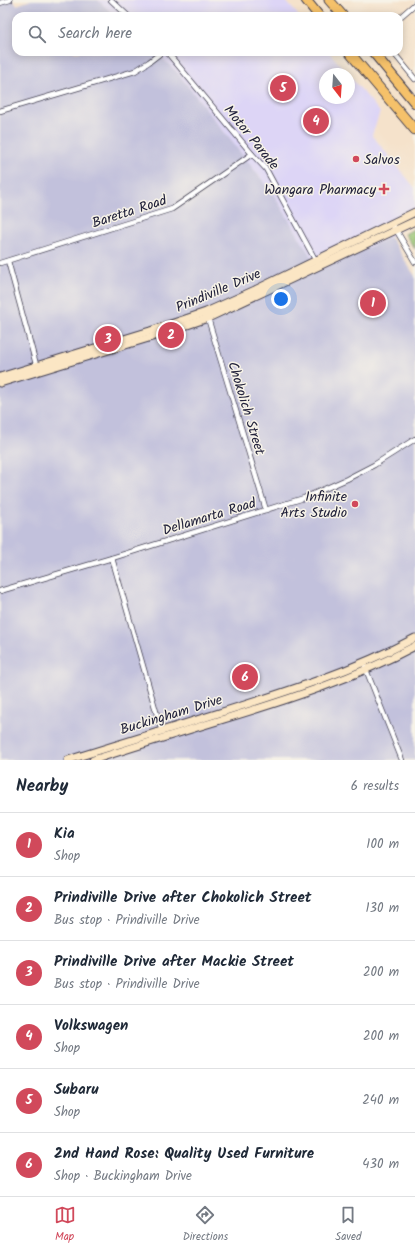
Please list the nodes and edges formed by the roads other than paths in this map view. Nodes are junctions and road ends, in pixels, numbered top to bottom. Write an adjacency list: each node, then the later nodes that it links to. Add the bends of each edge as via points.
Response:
1 (10, 0): 5 (street)
2 (111, 0): 7 (street)
3 (306, 0): 8 (highway)
4 (329, 0): 9 (highway)
5 (0, 3)
6 (415, 4): 10 (street)
7 (124, 12)
8 (316, 12)
9 (340, 12)
10 (403, 14)
11 (157, 56): 18 (street, via 135,71)
12 (170, 56): 20 (street, Motor Parade)
13 (352, 56): 19 (highway)
14 (376, 56): 17 (highway)
15 (396, 56): 16 (street)
16 (415, 79)
17 (415, 103)
18 (0, 111)
19 (415, 130)
20 (252, 154): 24 (street, Baretta Road, via 172,209); 27 (street, Motor Parade, via 266,169)
21 (415, 212): 23 (street, Prindiville Drive)
22 (415, 221): 23 (street, Prindiville Drive)
23 (393, 226): 25 (street); 27 (street, Prindiville Drive)
24 (8, 261): 26 (street, Baretta Road); 29 (street)
25 (415, 262)
26 (0, 263)
27 (317, 263): 28 (street, Prindiville Drive)
28 (207, 315): 29 (street, Prindiville Drive, via 150,331); 33 (street, Chokolich Street)
29 (37, 369): 30 (street, Prindiville Drive); 31 (street, Prindiville Drive)
30 (0, 376)
31 (0, 383)
32 (415, 439): 33 (street, Dellamarta Road, via 347,479 304,498)
33 (266, 510): 34 (street, Dellamarta Road)
34 (112, 558): 35 (street, Dellamarta Road); 39 (street)
35 (0, 590)
36 (415, 638): 38 (street, Buckingham Drive)
37 (415, 646): 38 (street, Buckingham Drive)
38 (365, 667): 39 (street, Buckingham Drive, via 329,685 277,703); 42 (street)
39 (163, 734): 40 (street, Buckingham Drive); 41 (street, Buckingham Drive)
40 (68, 760)
41 (94, 760)
42 (402, 760)

